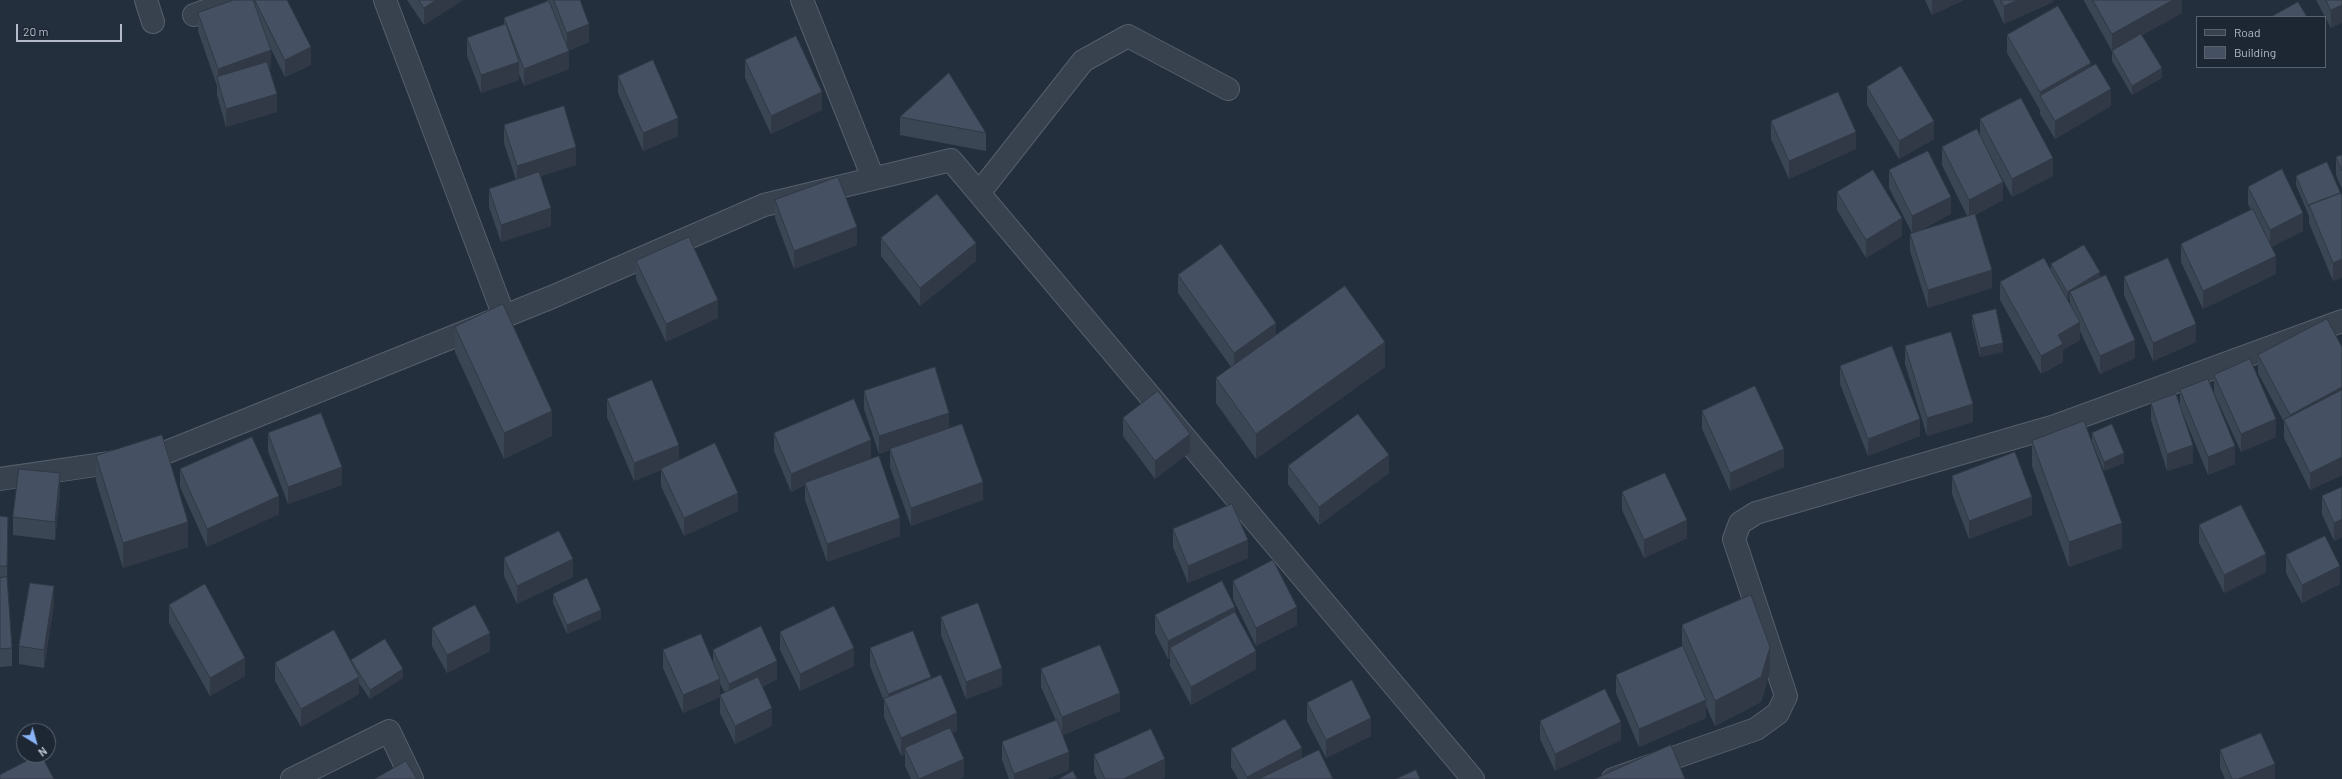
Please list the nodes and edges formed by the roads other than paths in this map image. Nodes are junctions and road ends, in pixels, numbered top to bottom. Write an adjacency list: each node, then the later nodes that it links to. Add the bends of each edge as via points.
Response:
1 (146, 0): 6 (street)
2 (236, 0): 5 (street)
3 (385, 0): 10 (street)
4 (802, 0): 8 (street)
5 (194, 15)
6 (153, 22)
7 (1228, 89): 9 (street, via 1128,36 1083,61)
8 (873, 178): 9 (street, via 951,160); 10 (street, via 764,204)
9 (979, 193): 15 (street)
10 (504, 316): 12 (street, via 157,456)
11 (2342, 321): 16 (street, via 2055,426 1756,513 1740,523 1734,539 1786,696 1778,713 1756,729)
12 (0, 479)
13 (292, 779): 14 (street, via 389,731)
14 (412, 779)
15 (1473, 779)
16 (1613, 779)

